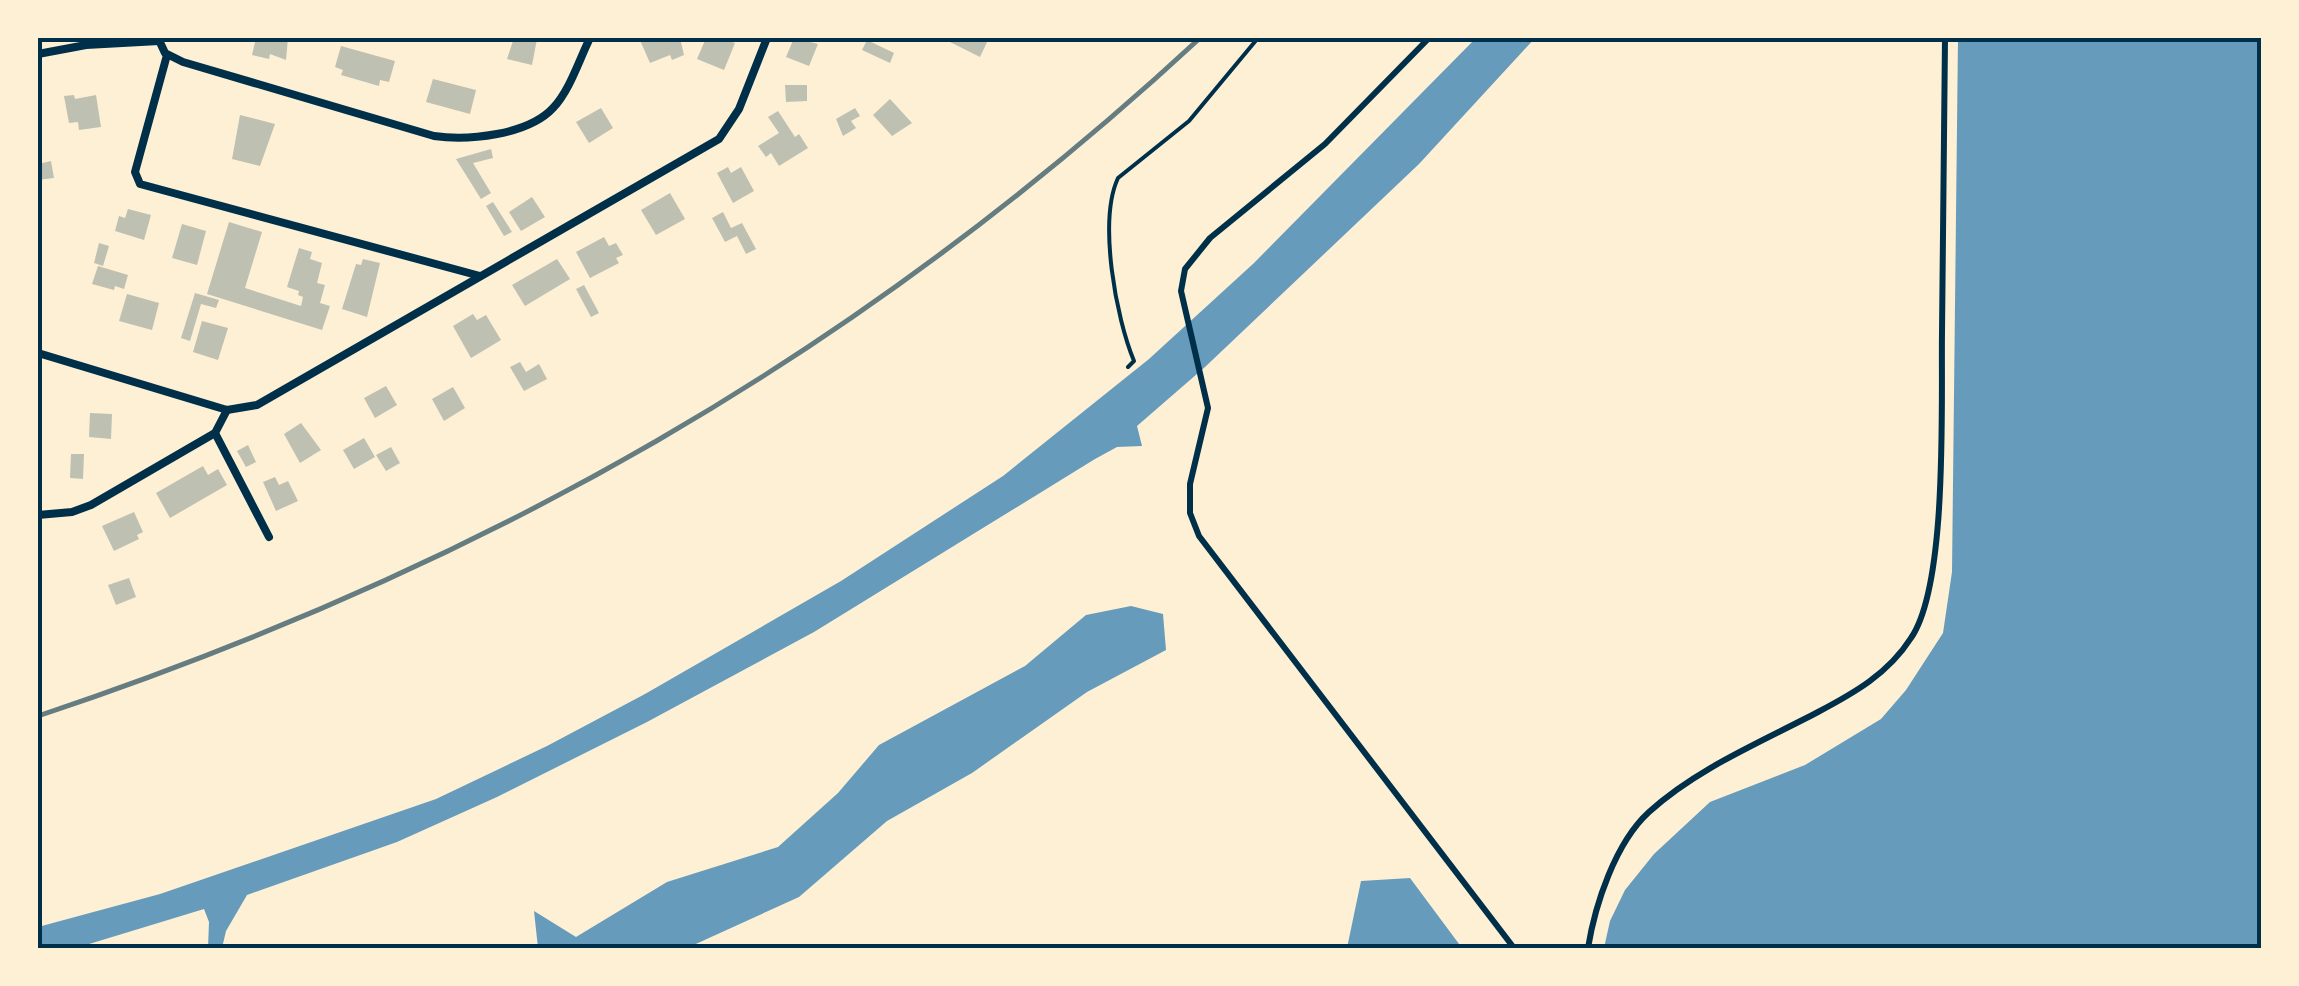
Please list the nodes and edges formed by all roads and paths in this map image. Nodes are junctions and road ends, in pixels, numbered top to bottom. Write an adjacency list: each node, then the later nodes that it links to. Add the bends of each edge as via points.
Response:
1 (590, 38): 8 (street, via 545,115 462,140)
2 (767, 38): 9 (street, via 740,109 718,139)
3 (1258, 38): 11 (path, via 1189,122 1118,178 1112,190 1107,219 1120,330 1134,361)
4 (1429, 38): 16 (street, via 1326,144 1210,238 1185,269 1181,291 1208,408 1190,513 1199,536)
5 (1945, 38): 17 (street, via 1940,446 1926,608 1882,674 1694,780 1646,815 1613,865)
6 (159, 39): 7 (street); 8 (street)
7 (38, 54)
8 (167, 54): 9 (street, via 135,172 140,184)
9 (480, 276): 12 (street, via 257,405)
10 (38, 353): 12 (street)
11 (1128, 367)
12 (228, 410): 13 (street)
13 (215, 433): 14 (street, via 92,505); 15 (street)
14 (38, 515)
15 (269, 538)
16 (1514, 948)
17 (1588, 948)

